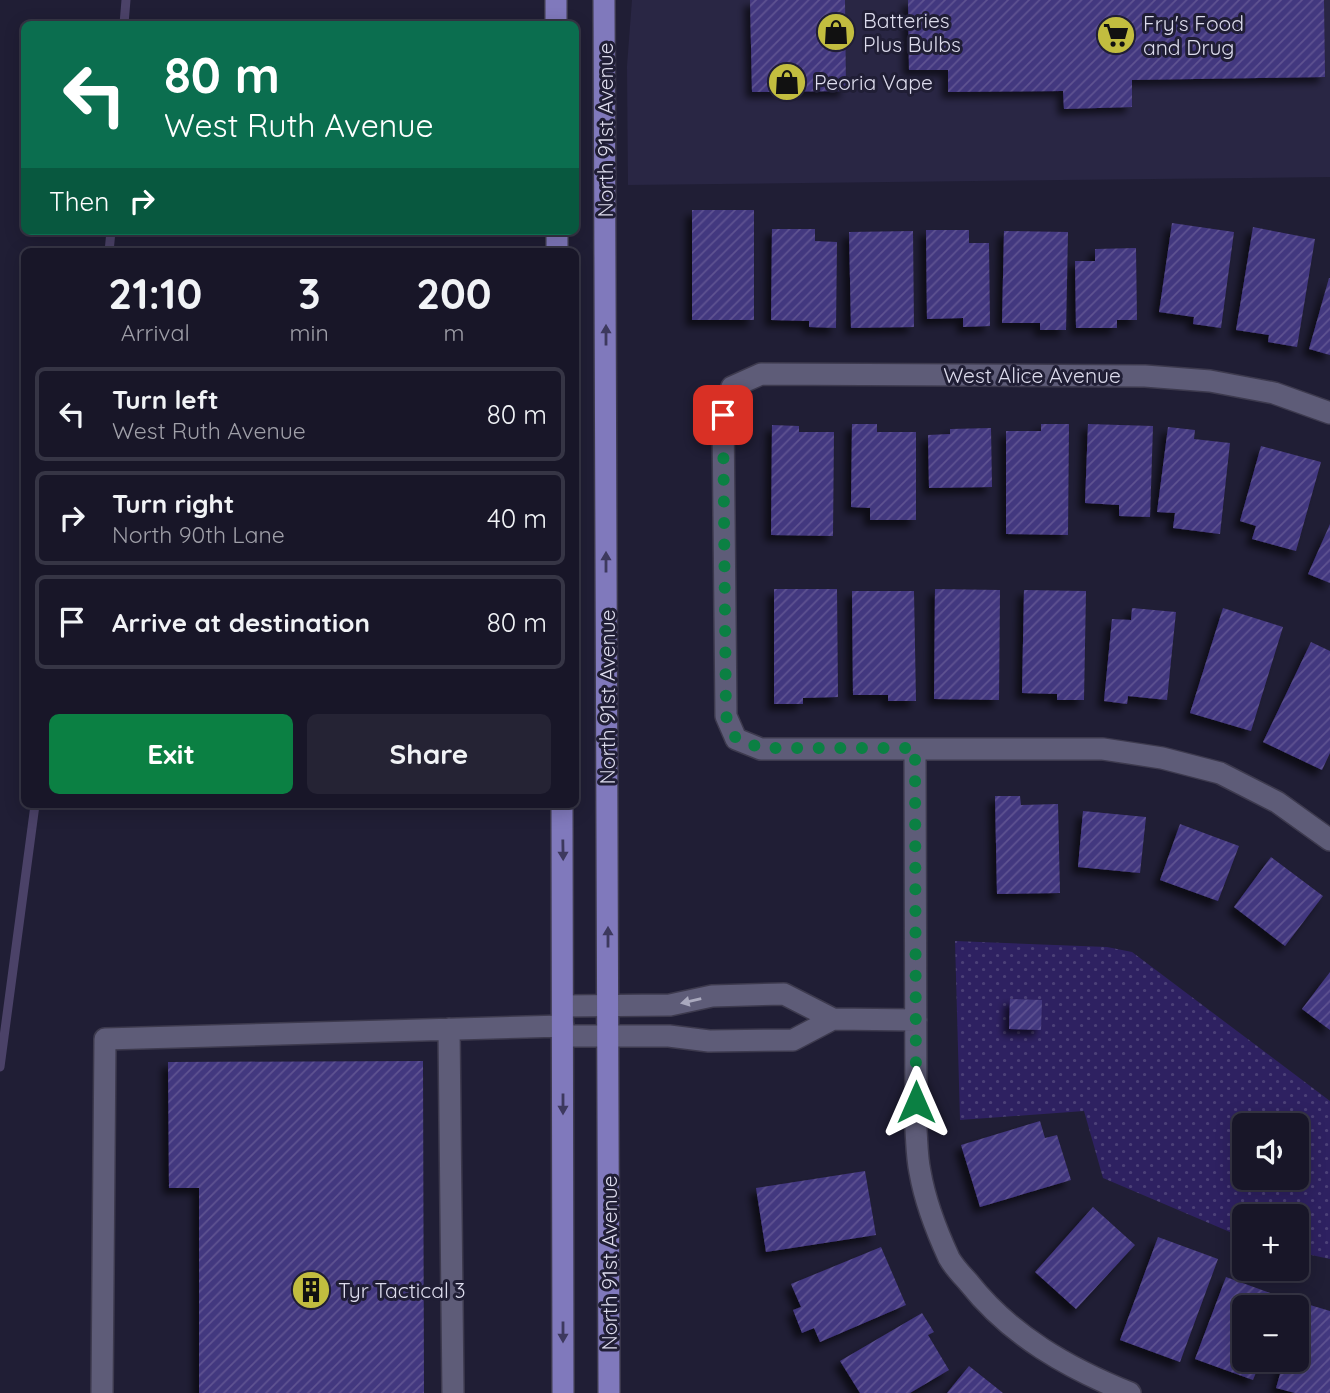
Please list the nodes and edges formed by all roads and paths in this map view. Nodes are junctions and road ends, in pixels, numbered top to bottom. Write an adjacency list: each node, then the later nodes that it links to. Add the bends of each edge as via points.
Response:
1 (556, 0): 3 (main road)
2 (604, 0): 8 (main road, North 91st Avenue, one-way to 2)
3 (556, 21)
4 (1330, 413): 5 (street, West Alice Avenue, via 1274,393 1210,381 1145,376 761,374 732,387 723,415 726,716 736,739 761,748)
5 (915, 748): 7 (street, via 1103,748 1162,758 1220,773 1277,802); 10 (street)
6 (562, 808): 11 (main road, one-way to 11)
7 (1330, 840)
8 (608, 1005): 9 (street, one-way to 8, via 784,994 712,996 670,1005); 11 (street); 13 (main road, North 91st Avenue)
9 (833, 1019): 10 (street); 13 (street, via 793,1040)
10 (916, 1020): 18 (street, via 920,1172 950,1260 1009,1326 1046,1353)
11 (563, 1022): 12 (street); 13 (street); 16 (main road, one-way to 16)
12 (449, 1029): 14 (street, via 106,1039); 15 (street)
13 (608, 1035): 17 (main road, North 91st Avenue)
14 (102, 1393)
15 (453, 1393)
16 (564, 1393)
17 (609, 1393)
18 (1130, 1393)

